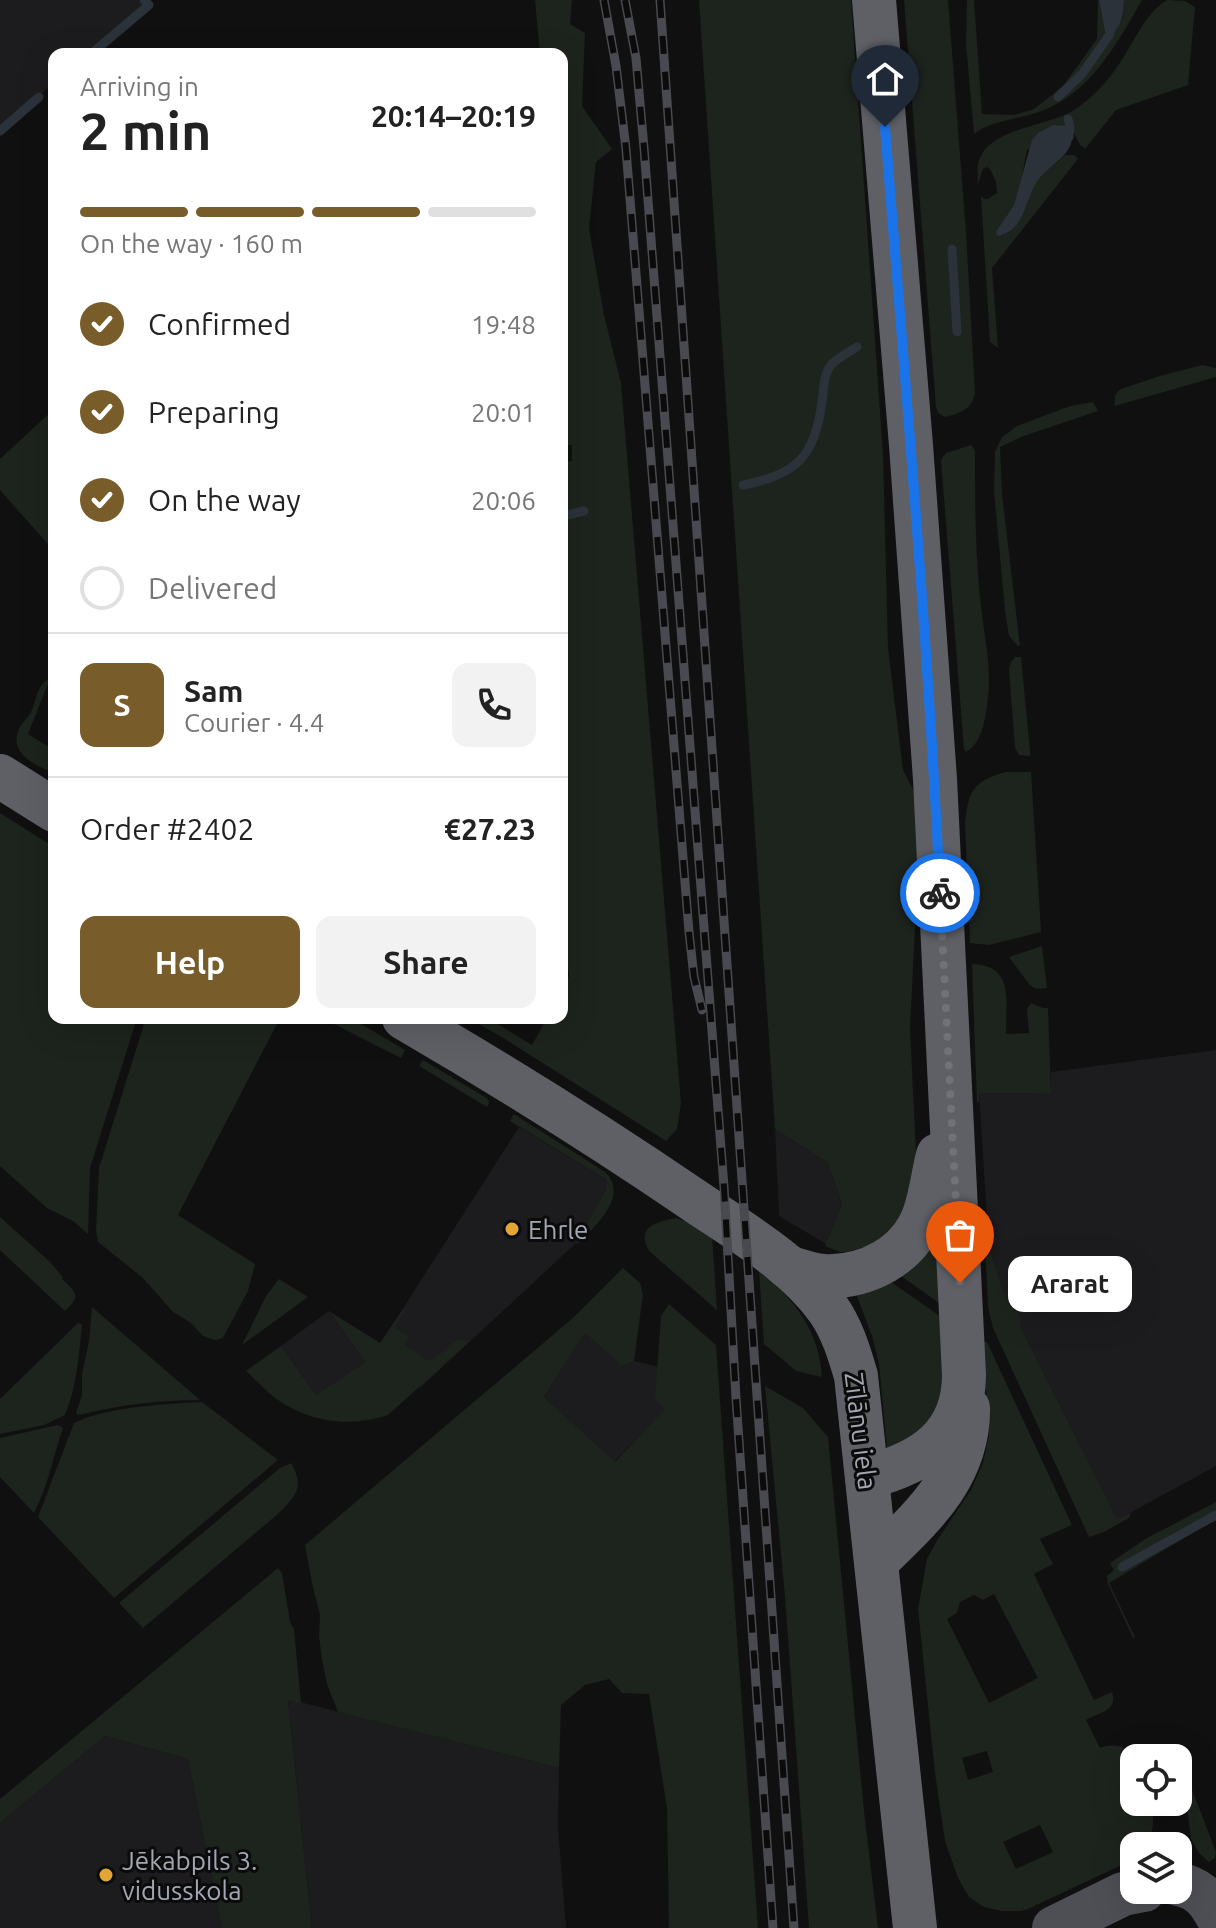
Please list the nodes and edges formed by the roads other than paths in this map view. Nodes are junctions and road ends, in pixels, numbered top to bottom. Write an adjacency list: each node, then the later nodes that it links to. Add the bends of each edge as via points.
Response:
1 (874, 0): 5 (highway, via 933,747)
2 (0, 776): 3 (highway)
3 (48, 806)
4 (414, 1024): 6 (highway, Zīlānu iela, via 609,1143)
5 (950, 1097): 6 (highway, via 925,1214 903,1248 882,1264 851,1274 826,1276); 7 (highway)
6 (788, 1267): 8 (highway, Zīlānu iela, via 828,1310 846,1342 856,1376)
7 (964, 1375): 8 (highway, via 956,1417 937,1443 909,1464); 9 (highway, via 968,1415 955,1471 928,1510)
8 (867, 1477): 9 (highway, Zīlānu iela)
9 (876, 1562): 13 (highway, Zīlānu iela)
10 (1192, 1888): 12 (main road, via 1207,1898)
11 (1120, 1895): 14 (main road)
12 (1216, 1914)
13 (915, 1928)
14 (1054, 1928)

